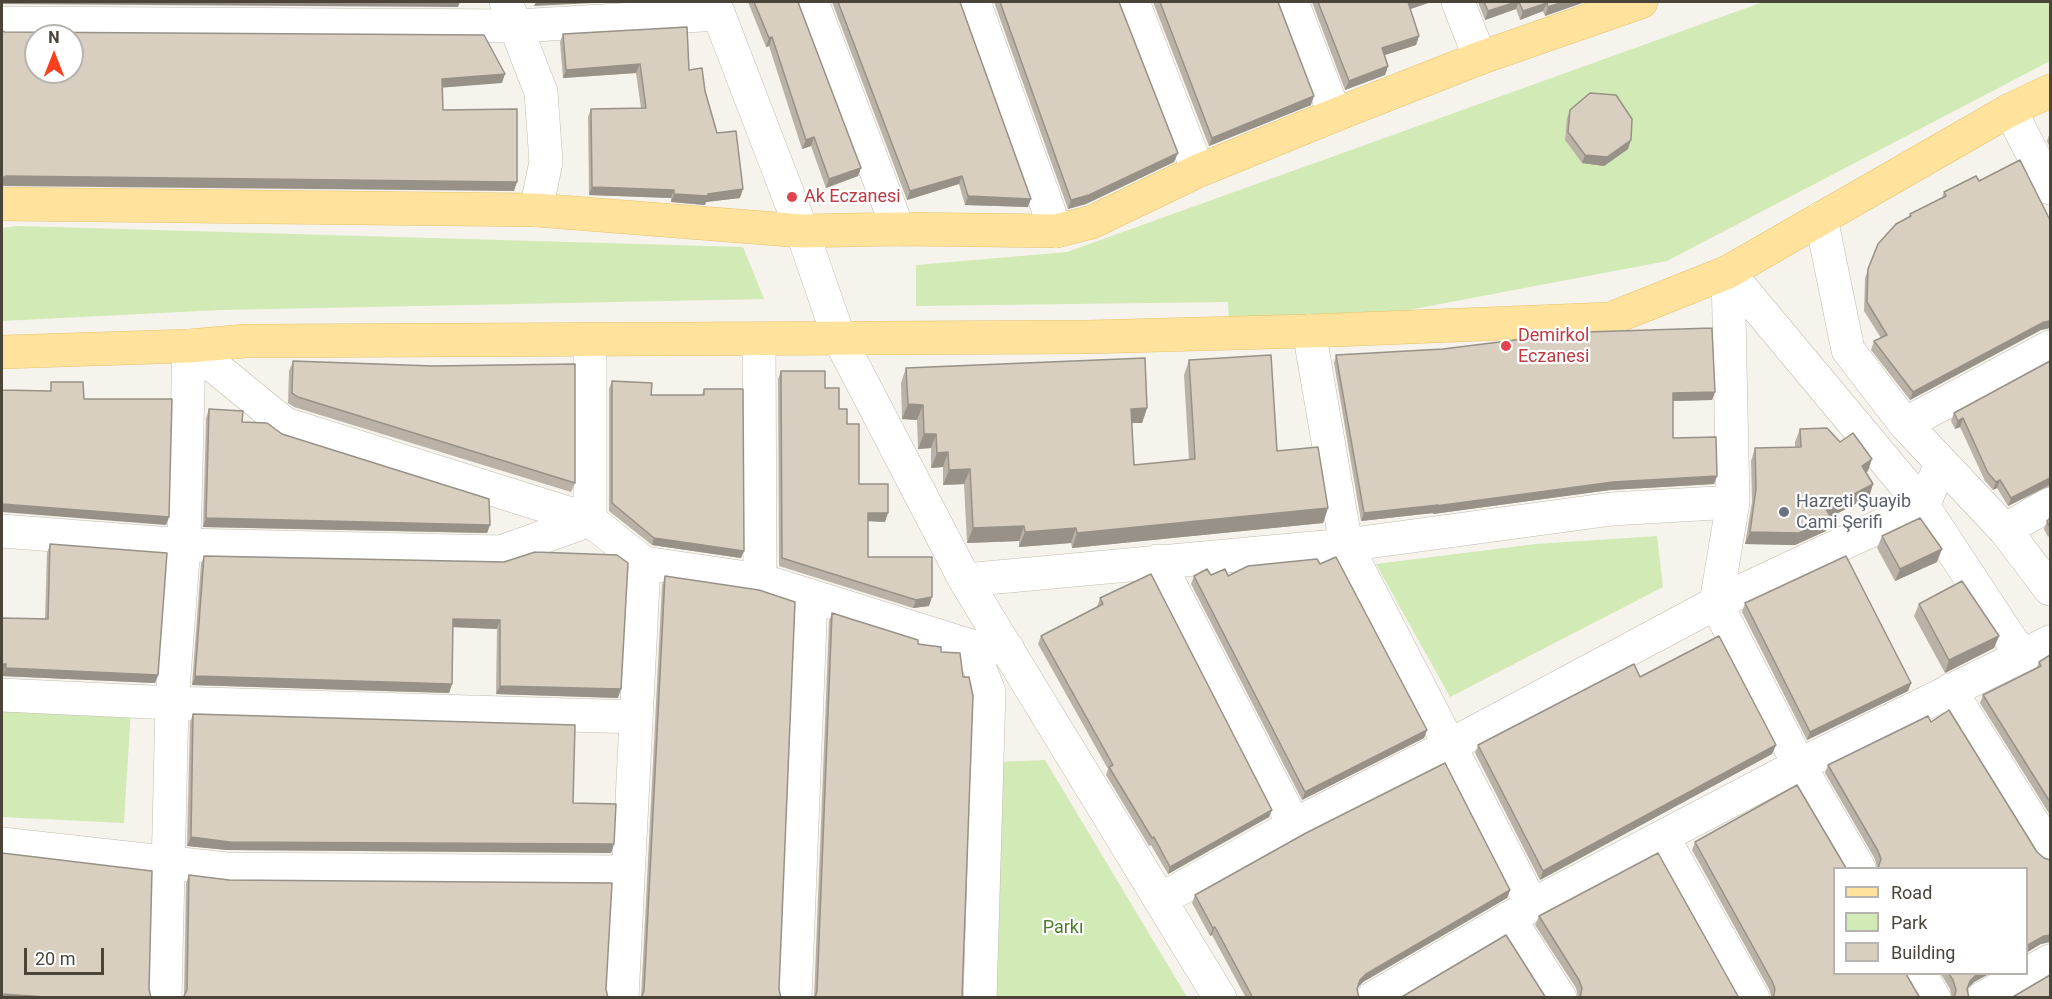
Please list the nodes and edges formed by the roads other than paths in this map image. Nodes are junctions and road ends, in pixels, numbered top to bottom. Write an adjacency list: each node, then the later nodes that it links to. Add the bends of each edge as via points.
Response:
1 (812, 2): 19 (street)
2 (974, 2): 21 (street)
3 (1133, 2): 14 (street)
4 (1292, 2): 13 (street)
5 (1458, 2): 10 (street)
6 (1627, 4): 10 (main road)
7 (717, 8): 8 (street); 20 (street)
8 (512, 14): 9 (street); 17 (street, via 541,92 546,162)
9 (2, 23)
10 (1480, 58): 13 (main road)
11 (2050, 91): 12 (main road)
12 (2010, 110): 15 (street); 18 (main road)
13 (1335, 115): 14 (main road)
14 (1198, 171): 21 (main road, via 1092,222)
15 (2050, 188)
16 (2, 204): 17 (main road)
17 (536, 210): 20 (main road)
18 (1821, 218): 22 (main road); 30 (street, via 1848,350)
19 (898, 229): 20 (main road); 21 (main road)
20 (802, 231): 24 (street)
21 (1056, 231)
22 (1728, 272): 23 (main road, via 1610,319); 32 (street); 34 (street)
23 (1310, 332): 24 (main road); 39 (street)
24 (839, 338): 25 (main road); 43 (street)
25 (759, 339): 26 (main road); 42 (street)
26 (590, 340): 27 (main road, via 245,341); 35 (street)
27 (189, 346): 29 (main road); 35 (street, via 285,423); 38 (street)
28 (2050, 347): 30 (street)
29 (2, 352)
30 (1905, 424): 31 (street)
31 (1941, 464): 34 (street); 36 (street)
32 (1733, 502): 39 (street, via 1612,509); 46 (street)
33 (2050, 504): 36 (street)
34 (1923, 506): 46 (street); 50 (street)
35 (590, 520): 38 (street, via 501,552); 41 (street)
36 (2005, 530): 44 (street)
37 (2, 531): 38 (street)
38 (184, 545): 53 (street)
39 (1346, 545): 40 (street); 55 (street)
40 (1158, 561): 43 (street); 57 (street)
41 (644, 563): 42 (street); 54 (street)
42 (760, 580): 45 (street)
43 (965, 580): 49 (street)
44 (2050, 589)
45 (811, 596): 48 (street); 73 (street)
46 (1716, 603): 55 (street); 56 (street)
47 (2050, 642): 50 (street)
48 (971, 646): 49 (street); 74 (street, via 989,692)
49 (1008, 650): 64 (street)
50 (2021, 655): 51 (street)
51 (1950, 690): 56 (street); 60 (street)
52 (2, 695): 53 (street)
53 (172, 703): 54 (street); 61 (street)
54 (636, 717): 63 (street)
55 (1449, 746): 57 (street); 65 (street)
56 (1799, 765): 58 (street); 62 (street)
57 (1294, 825): 64 (street)
58 (1663, 837): 65 (street); 77 (street)
59 (2, 844): 61 (street)
60 (2050, 850)
61 (170, 862): 63 (street, via 226,869); 71 (street)
62 (1858, 867)
63 (628, 872): 72 (street)
64 (1160, 900): 75 (street)
65 (1520, 911): 70 (street); 76 (street)
66 (2050, 961): 67 (street)
67 (2028, 973)
68 (1921, 975): 78 (street)
69 (2025, 975): 79 (street)
70 (1376, 997)
71 (165, 998)
72 (622, 998)
73 (795, 998)
74 (980, 998)
75 (1220, 998)
76 (1560, 998)
77 (1753, 998)
78 (1934, 998)
79 (1983, 998)

